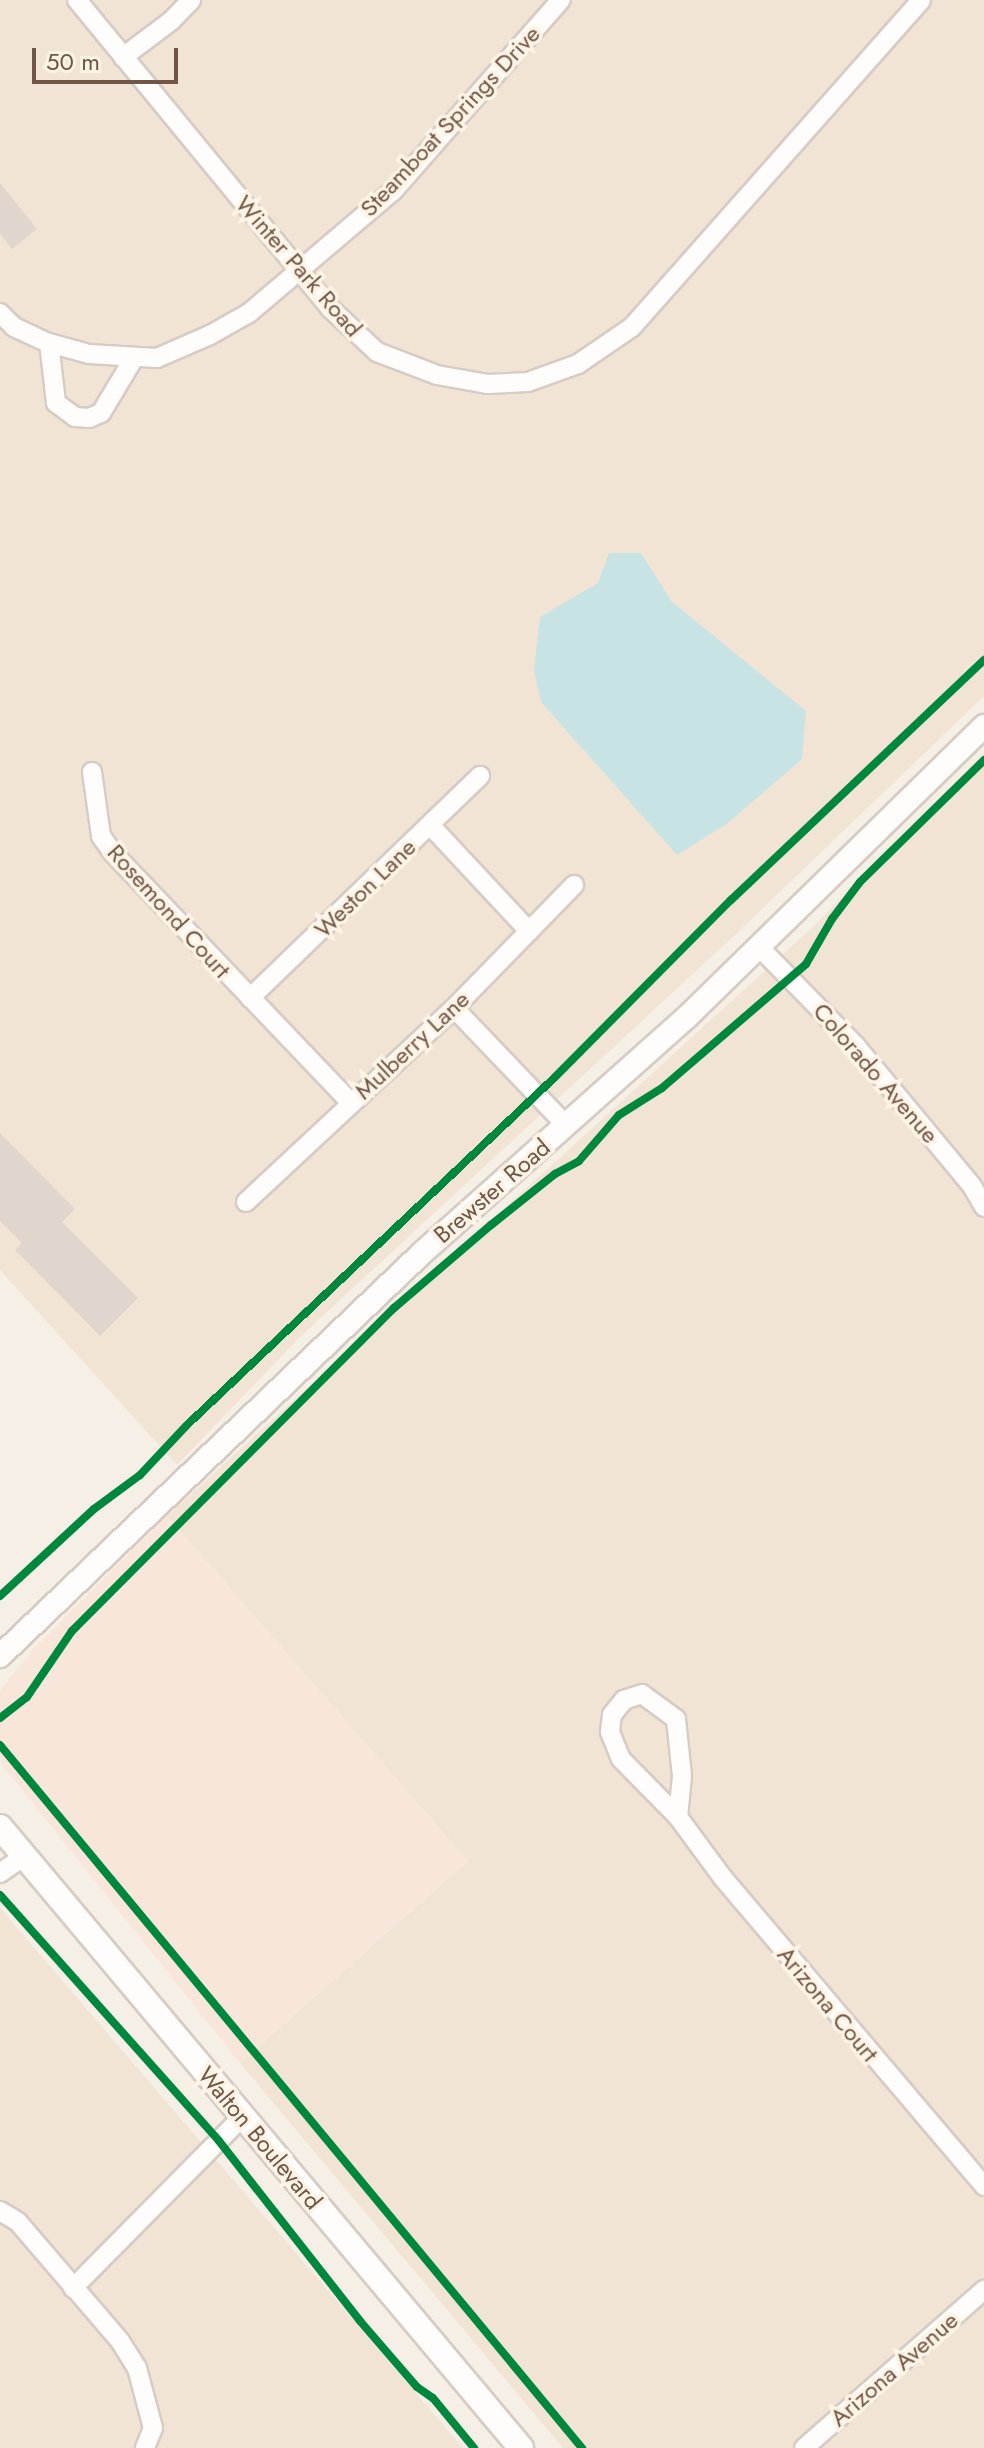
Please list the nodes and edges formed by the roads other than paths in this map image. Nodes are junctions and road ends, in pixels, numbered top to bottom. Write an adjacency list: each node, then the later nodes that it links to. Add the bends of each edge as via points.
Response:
1 (77, 0): 5 (street, Winter Park Road)
2 (191, 0): 5 (street)
3 (561, 0): 6 (street, Steamboat Springs Drive, via 393,191)
4 (921, 0): 6 (street, Winter Park Road, via 632,327 578,364 528,382 488,384 437,375 377,352)
5 (123, 57): 6 (street, Winter Park Road)
6 (300, 271): 9 (street, Steamboat Springs Drive, via 249,313 210,335 157,358)
7 (0, 313): 8 (street, Steamboat Springs Drive, via 14,327)
8 (49, 343): 9 (street, Steamboat Springs Drive); 9 (street, via 56,403 75,417 101,413)
9 (134, 358)
10 (984, 726): 16 (street, Brewster Road)
11 (92, 772): 17 (street, Rosemond Court, via 101,836 112,852)
12 (480, 776): 13 (street, Weston Lane)
13 (431, 826): 15 (street); 17 (street, Weston Lane)
14 (574, 885): 15 (street, Mulberry Lane)
15 (529, 931): 18 (street, Mulberry Lane)
16 (759, 947): 20 (street, Brewster Road); 22 (street, Colorado Avenue, via 855,1045)
17 (250, 998): 19 (street, Rosemond Court)
18 (454, 1008): 19 (street, Mulberry Lane); 20 (street)
19 (351, 1103): 21 (street, Mulberry Lane)
20 (566, 1125): 23 (street, Brewster Road, via 422,1253)
21 (246, 1202)
22 (984, 1207)
23 (0, 1656)
24 (678, 1817): 24 (street, Arizona Court, via 682,1776 676,1719 642,1694 624,1700 612,1715 610,1732 621,1759); 29 (street, Arizona Court, via 723,1878)
25 (0, 1827): 26 (main road, Walton Boulevard)
26 (24, 1856): 27 (street); 28 (main road, Walton Boulevard)
27 (0, 1873)
28 (242, 2117): 31 (street); 34 (main road, Walton Boulevard)
29 (984, 2186)
30 (0, 2211): 31 (street, via 18,2222)
31 (73, 2288): 33 (street, via 137,2368 153,2428)
32 (984, 2290): 35 (street, Arizona Avenue)
33 (145, 2448)
34 (521, 2448)
35 (804, 2448)

